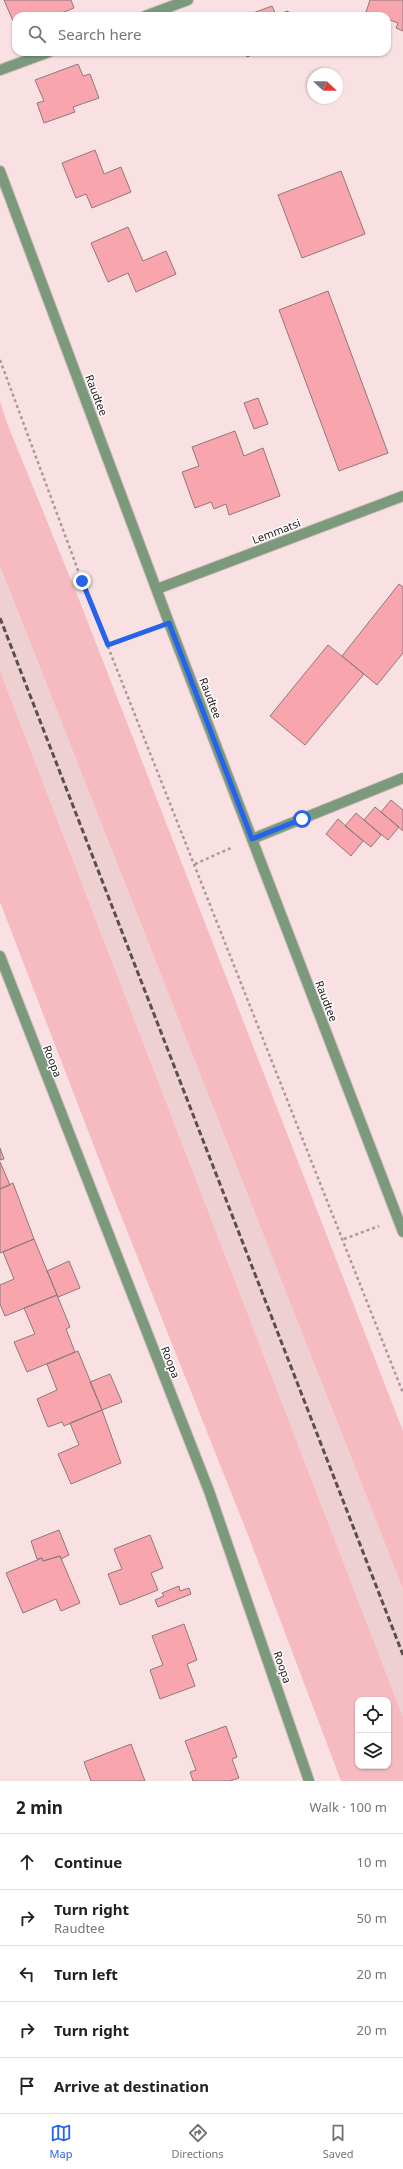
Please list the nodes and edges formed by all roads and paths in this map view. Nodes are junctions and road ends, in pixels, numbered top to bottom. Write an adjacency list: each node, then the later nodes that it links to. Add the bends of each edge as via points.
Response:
1 (188, 0): 2 (street)
2 (156, 12)
3 (38, 56): 4 (street)
4 (0, 70)
5 (0, 171): 8 (street, Raudtee)
6 (0, 360): 10 (path)
7 (403, 496): 8 (street, Lemmatsi)
8 (157, 589): 9 (street, Raudtee)
9 (169, 623): 10 (path); 12 (street, Raudtee)
10 (108, 645): 13 (path)
11 (403, 778): 12 (street)
12 (252, 839): 13 (path); 15 (street, Raudtee)
13 (195, 864): 17 (path)
14 (0, 956): 19 (street, Roopa, via 208,1491)
15 (398, 1219): 16 (street, Raudtee); 17 (path)
16 (403, 1232)
17 (344, 1239): 18 (path)
18 (403, 1393)
19 (309, 1781)

